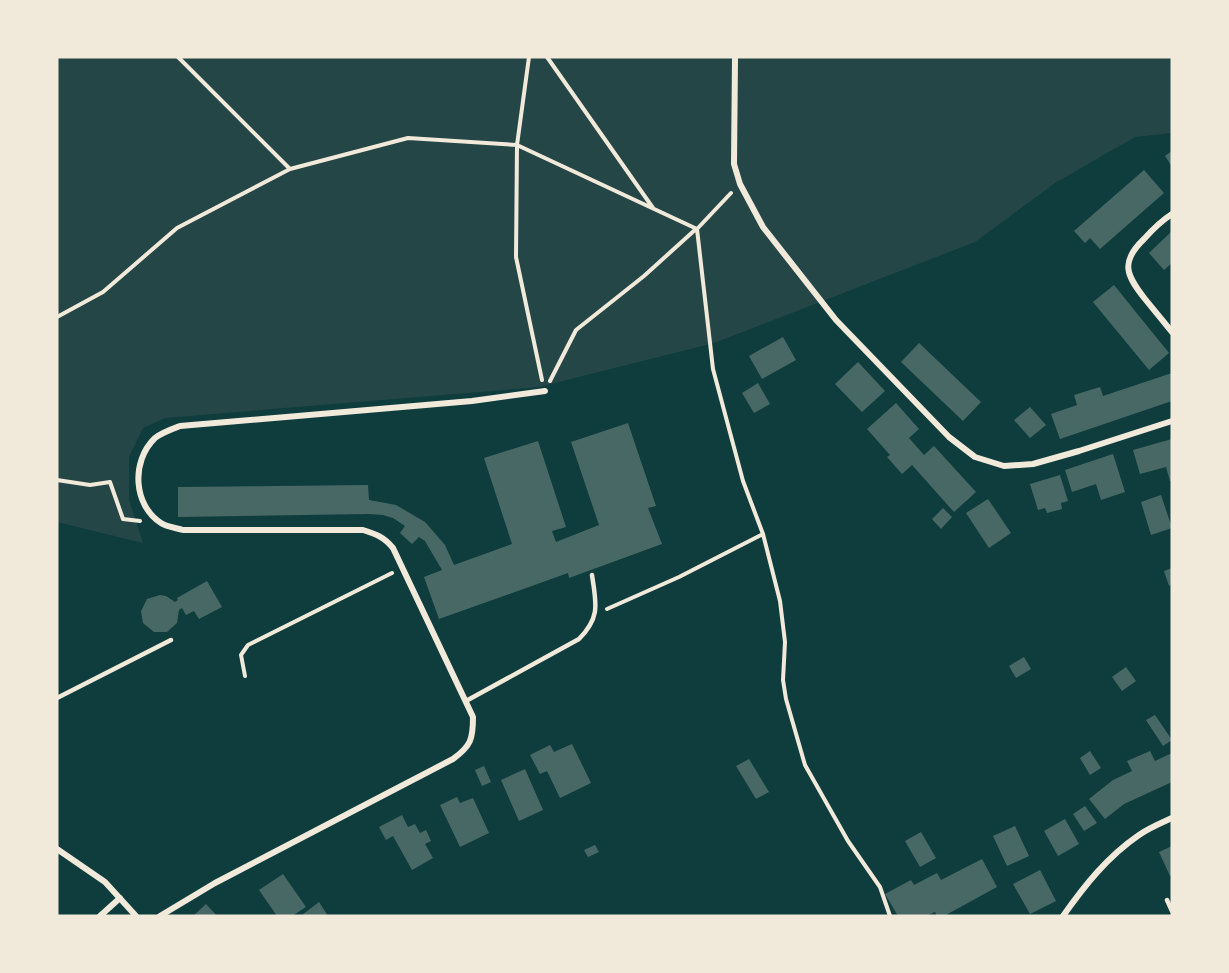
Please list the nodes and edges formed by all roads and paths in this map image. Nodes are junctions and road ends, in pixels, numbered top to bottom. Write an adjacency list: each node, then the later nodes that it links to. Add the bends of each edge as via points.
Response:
1 (178, 57): 6 (path)
2 (529, 57): 5 (path)
3 (547, 57): 8 (path)
4 (735, 57): 7 (street, via 734,164)
5 (517, 146): 6 (path, via 408,138); 8 (path); 13 (path, via 516,257)
6 (290, 169): 11 (path, via 177,228 104,292)
7 (740, 184): 10 (path); 14 (street, via 763,227 836,320 949,437 975,457 1004,466 1033,464)
8 (654, 209): 10 (path)
9 (1172, 213): 12 (street, via 1138,245 1129,259 1128,270 1132,282)
10 (697, 229): 13 (path, via 576,330); 17 (path, via 713,369 743,481)
11 (57, 317)
12 (1172, 332)
13 (545, 391): 16 (street, via 180,426 157,436 146,449 139,468 139,489 146,508)
14 (1172, 421)
15 (57, 480): 16 (path, via 110,482 123,519)
16 (162, 524): 18 (street, via 183,530 363,530 386,539)
17 (763, 534): 20 (path); 33 (path, via 780,601 786,699 805,765 848,841 880,887)
18 (402, 568): 22 (path, via 248,645 241,655); 24 (street)
19 (592, 575): 20 (lane)
20 (595, 614): 24 (lane, via 590,628 579,639)
21 (171, 640): 23 (lane)
22 (245, 676)
23 (57, 699)
24 (466, 701): 32 (street, via 473,717 473,732 468,748 453,759 215,883)
25 (1172, 818): 34 (street, via 1140,834 1114,855 1092,876)
26 (57, 849): 27 (street, via 105,882)
27 (120, 898): 30 (street); 31 (street)
28 (1167, 900): 29 (lane)
29 (1172, 911)
30 (100, 916)
31 (136, 916)
32 (160, 916)
33 (890, 916)
34 (1063, 916)

